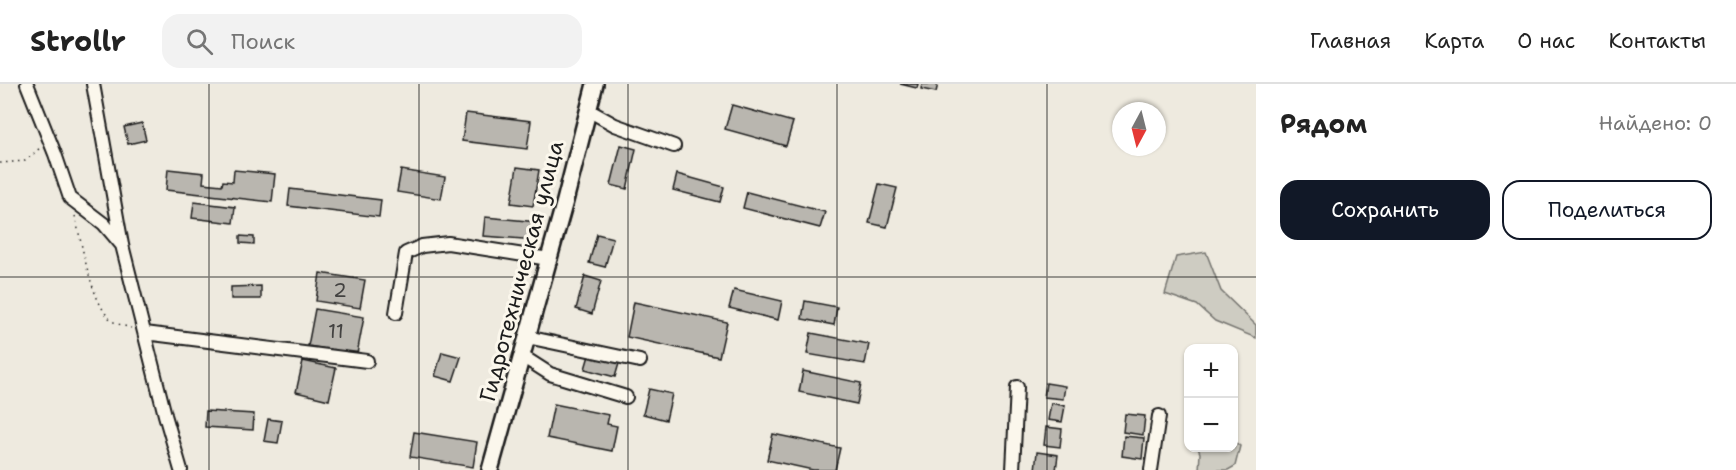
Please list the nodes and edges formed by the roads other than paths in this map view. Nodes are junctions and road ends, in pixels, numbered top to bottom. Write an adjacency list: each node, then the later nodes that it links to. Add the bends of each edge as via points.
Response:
1 (27, 84): 6 (street, via 70,198 104,224)
2 (93, 84): 6 (street)
3 (595, 84): 4 (main road, Гидротехническая улица)
4 (588, 110): 5 (street, via 615,125); 7 (main road, Гидротехническая улица)
5 (674, 146)
6 (122, 245): 9 (street)
7 (549, 259): 8 (street, via 448,243 422,246 406,253); 10 (main road, Гидротехническая улица)
8 (396, 313)
9 (145, 333): 12 (street); 17 (street)
10 (527, 336): 11 (main road, Гидротехническая улица); 13 (street)
11 (522, 356): 15 (street, via 550,374); 18 (main road, Гидротехническая улица)
12 (367, 361)
13 (640, 361)
14 (1017, 387): 19 (street)
15 (626, 397)
16 (1159, 416): 20 (street)
17 (182, 470)
18 (490, 470)
19 (1013, 470)
20 (1151, 470)

